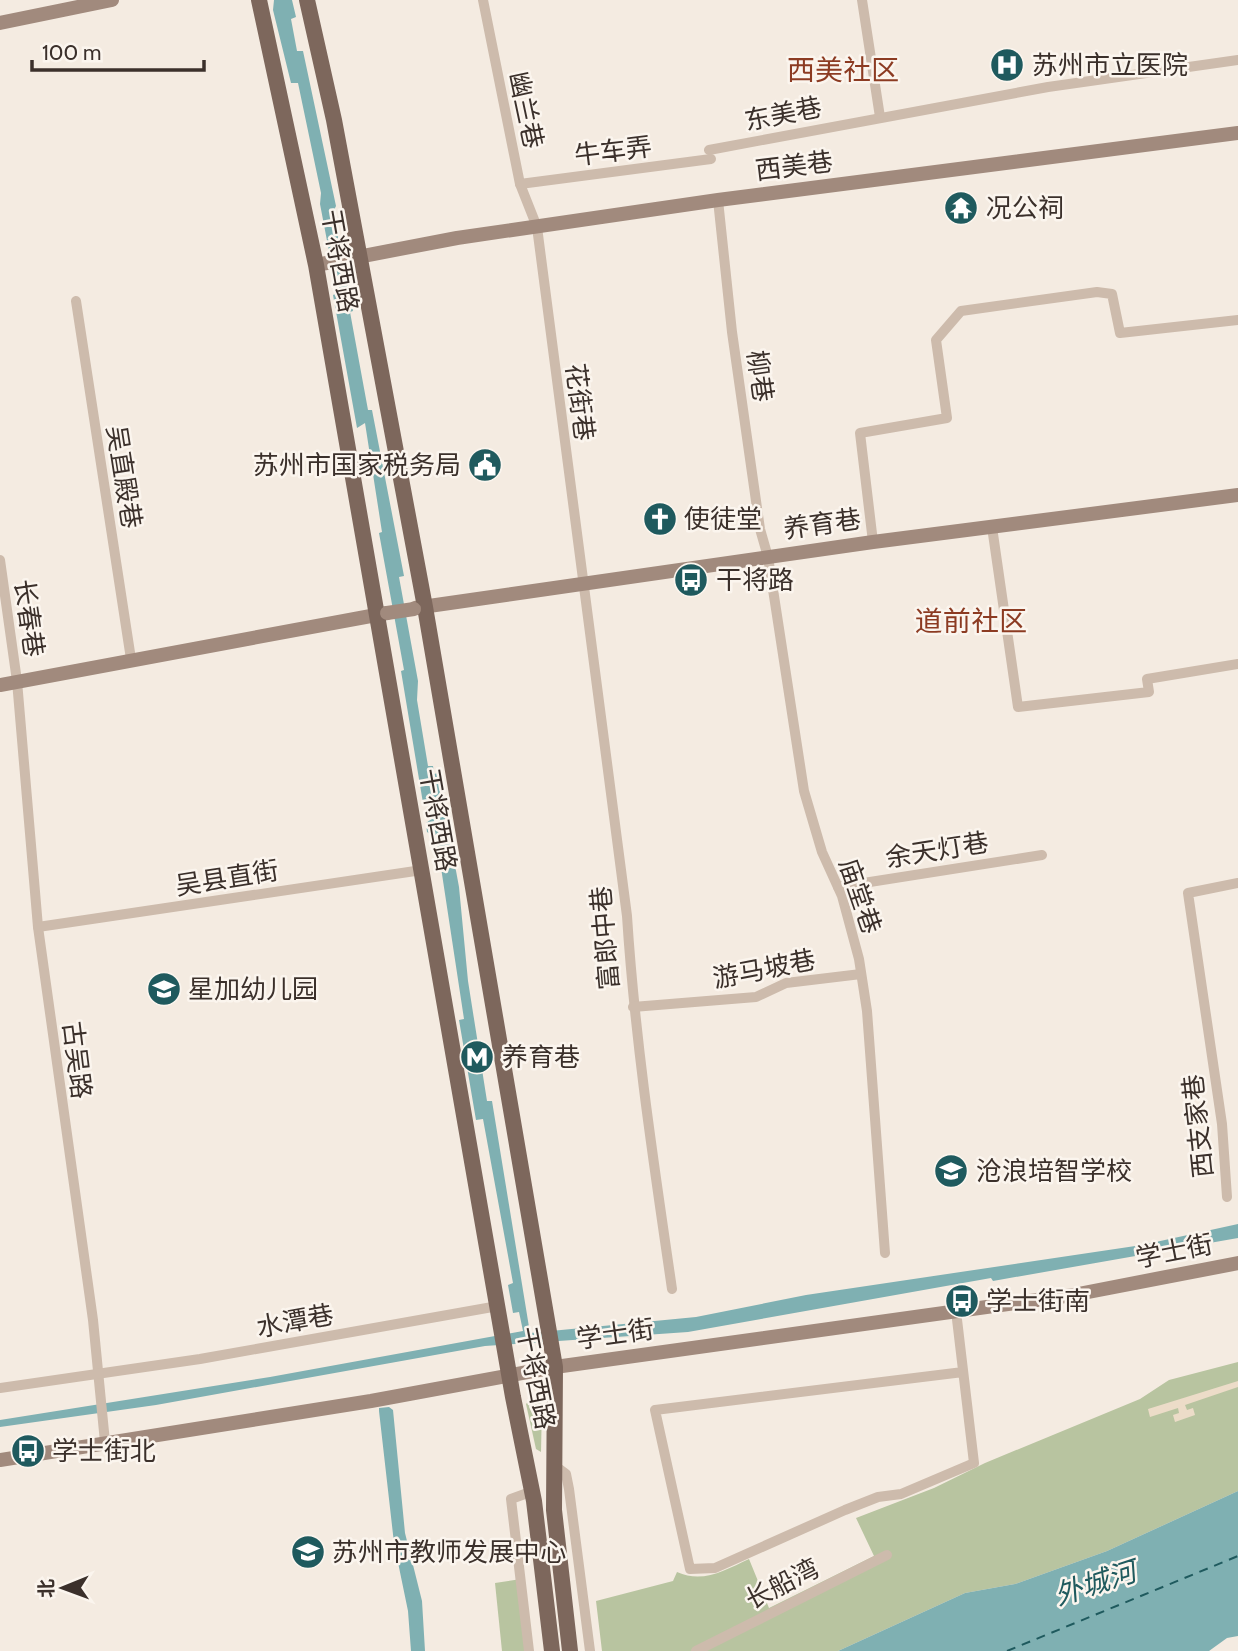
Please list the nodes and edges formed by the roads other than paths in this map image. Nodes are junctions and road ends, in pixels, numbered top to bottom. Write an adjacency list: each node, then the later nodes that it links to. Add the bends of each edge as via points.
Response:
1 (112, 0): 6 (street)
2 (259, 0): 15 (main road, 干将西路)
3 (307, 0): 14 (main road, 干将西路, via 334,120)
4 (483, 0): 11 (street, 幽兰巷)
5 (862, 0): 8 (street)
6 (0, 23)
7 (1238, 60): 8 (street, 东美巷, via 1048,86)
8 (880, 117): 10 (street, 东美巷)
9 (1238, 133): 12 (street, 西美巷)
10 (710, 154): 11 (street, 牛车弄)
11 (520, 184): 13 (street, 幽兰巷)
12 (718, 201): 13 (street, 西美巷); 21 (street, 柳巷, via 734,345)
13 (537, 227): 14 (street, 西美巷); 23 (street, 花街巷)
14 (352, 257): 15 (street, 西美巷); 24 (main road, 干将西路)
15 (321, 264): 25 (main road, 干将西路)
16 (75, 301): 26 (street, 吴直殿巷)
17 (1238, 320): 20 (street, via 1120,333 1112,294 1097,292 961,311 936,340 947,418 860,433)
18 (1238, 495): 19 (street, 养育巷)
19 (992, 527): 20 (street, 养育巷); 27 (street, via 1018,707 1149,692 1147,679)
20 (873, 542): 21 (street, 养育巷)
21 (768, 557): 23 (street, 养育巷); 33 (street, 庙堂巷, via 804,790 822,852)
22 (0, 560): 28 (street, 长春巷)
23 (581, 582): 24 (street, 养育巷); 36 (street, 富郎中巷, via 627,916)
24 (419, 608): 25 (street, 养育巷, bridge); 43 (main road, 干将西路)
25 (383, 614): 26 (street, 养育巷); 31 (main road, 干将西路)
26 (131, 659): 28 (street, 养育巷)
27 (1238, 664)
28 (17, 681): 29 (street, 养育巷); 34 (street, 古吴路)
29 (0, 685)
30 (1042, 855): 33 (street, 余天灯巷)
31 (422, 870): 34 (street, 吴县直街); 41 (main road, 干将西路)
32 (1238, 883): 37 (street, 西支家巷, via 1188,893 1223,1124)
33 (838, 887): 35 (street, 庙堂巷)
34 (38, 927): 46 (street, 古吴路)
35 (861, 974): 36 (street, 游马坡巷, via 786,982 756,997); 38 (street, 庙堂巷)
36 (633, 1007): 40 (street, 富郎中巷)
37 (1227, 1197)
38 (885, 1252)
39 (1238, 1263): 42 (street, 学士街, via 1073,1295)
40 (672, 1289)
41 (498, 1306): 45 (main road, 干将西路); 46 (street, 水潭巷)
42 (956, 1311): 43 (street, 学士街); 44 (street)
43 (555, 1367): 45 (street, 学士街); 50 (main road, 干将西路)
44 (963, 1372): 44 (street, via 655,1410 690,1569 715,1568 845,1510 901,1494 974,1463)
45 (509, 1375): 48 (street, 学士街, via 370,1401); 51 (main road, 干将西路)
46 (99, 1376): 47 (street, 水潭巷); 48 (street, 古吴路)
47 (0, 1388)
48 (104, 1435): 49 (street, 学士街)
49 (0, 1460)
50 (554, 1465): 55 (main road, 干将西路, via 556,1535); 56 (street, via 566,1474 568,1482)
51 (533, 1491): 53 (street, via 511,1499); 54 (main road, 干将西路)
52 (887, 1555): 57 (street, 长船湾)
53 (528, 1651)
54 (552, 1651)
55 (570, 1651)
56 (590, 1651)
57 (696, 1651)

